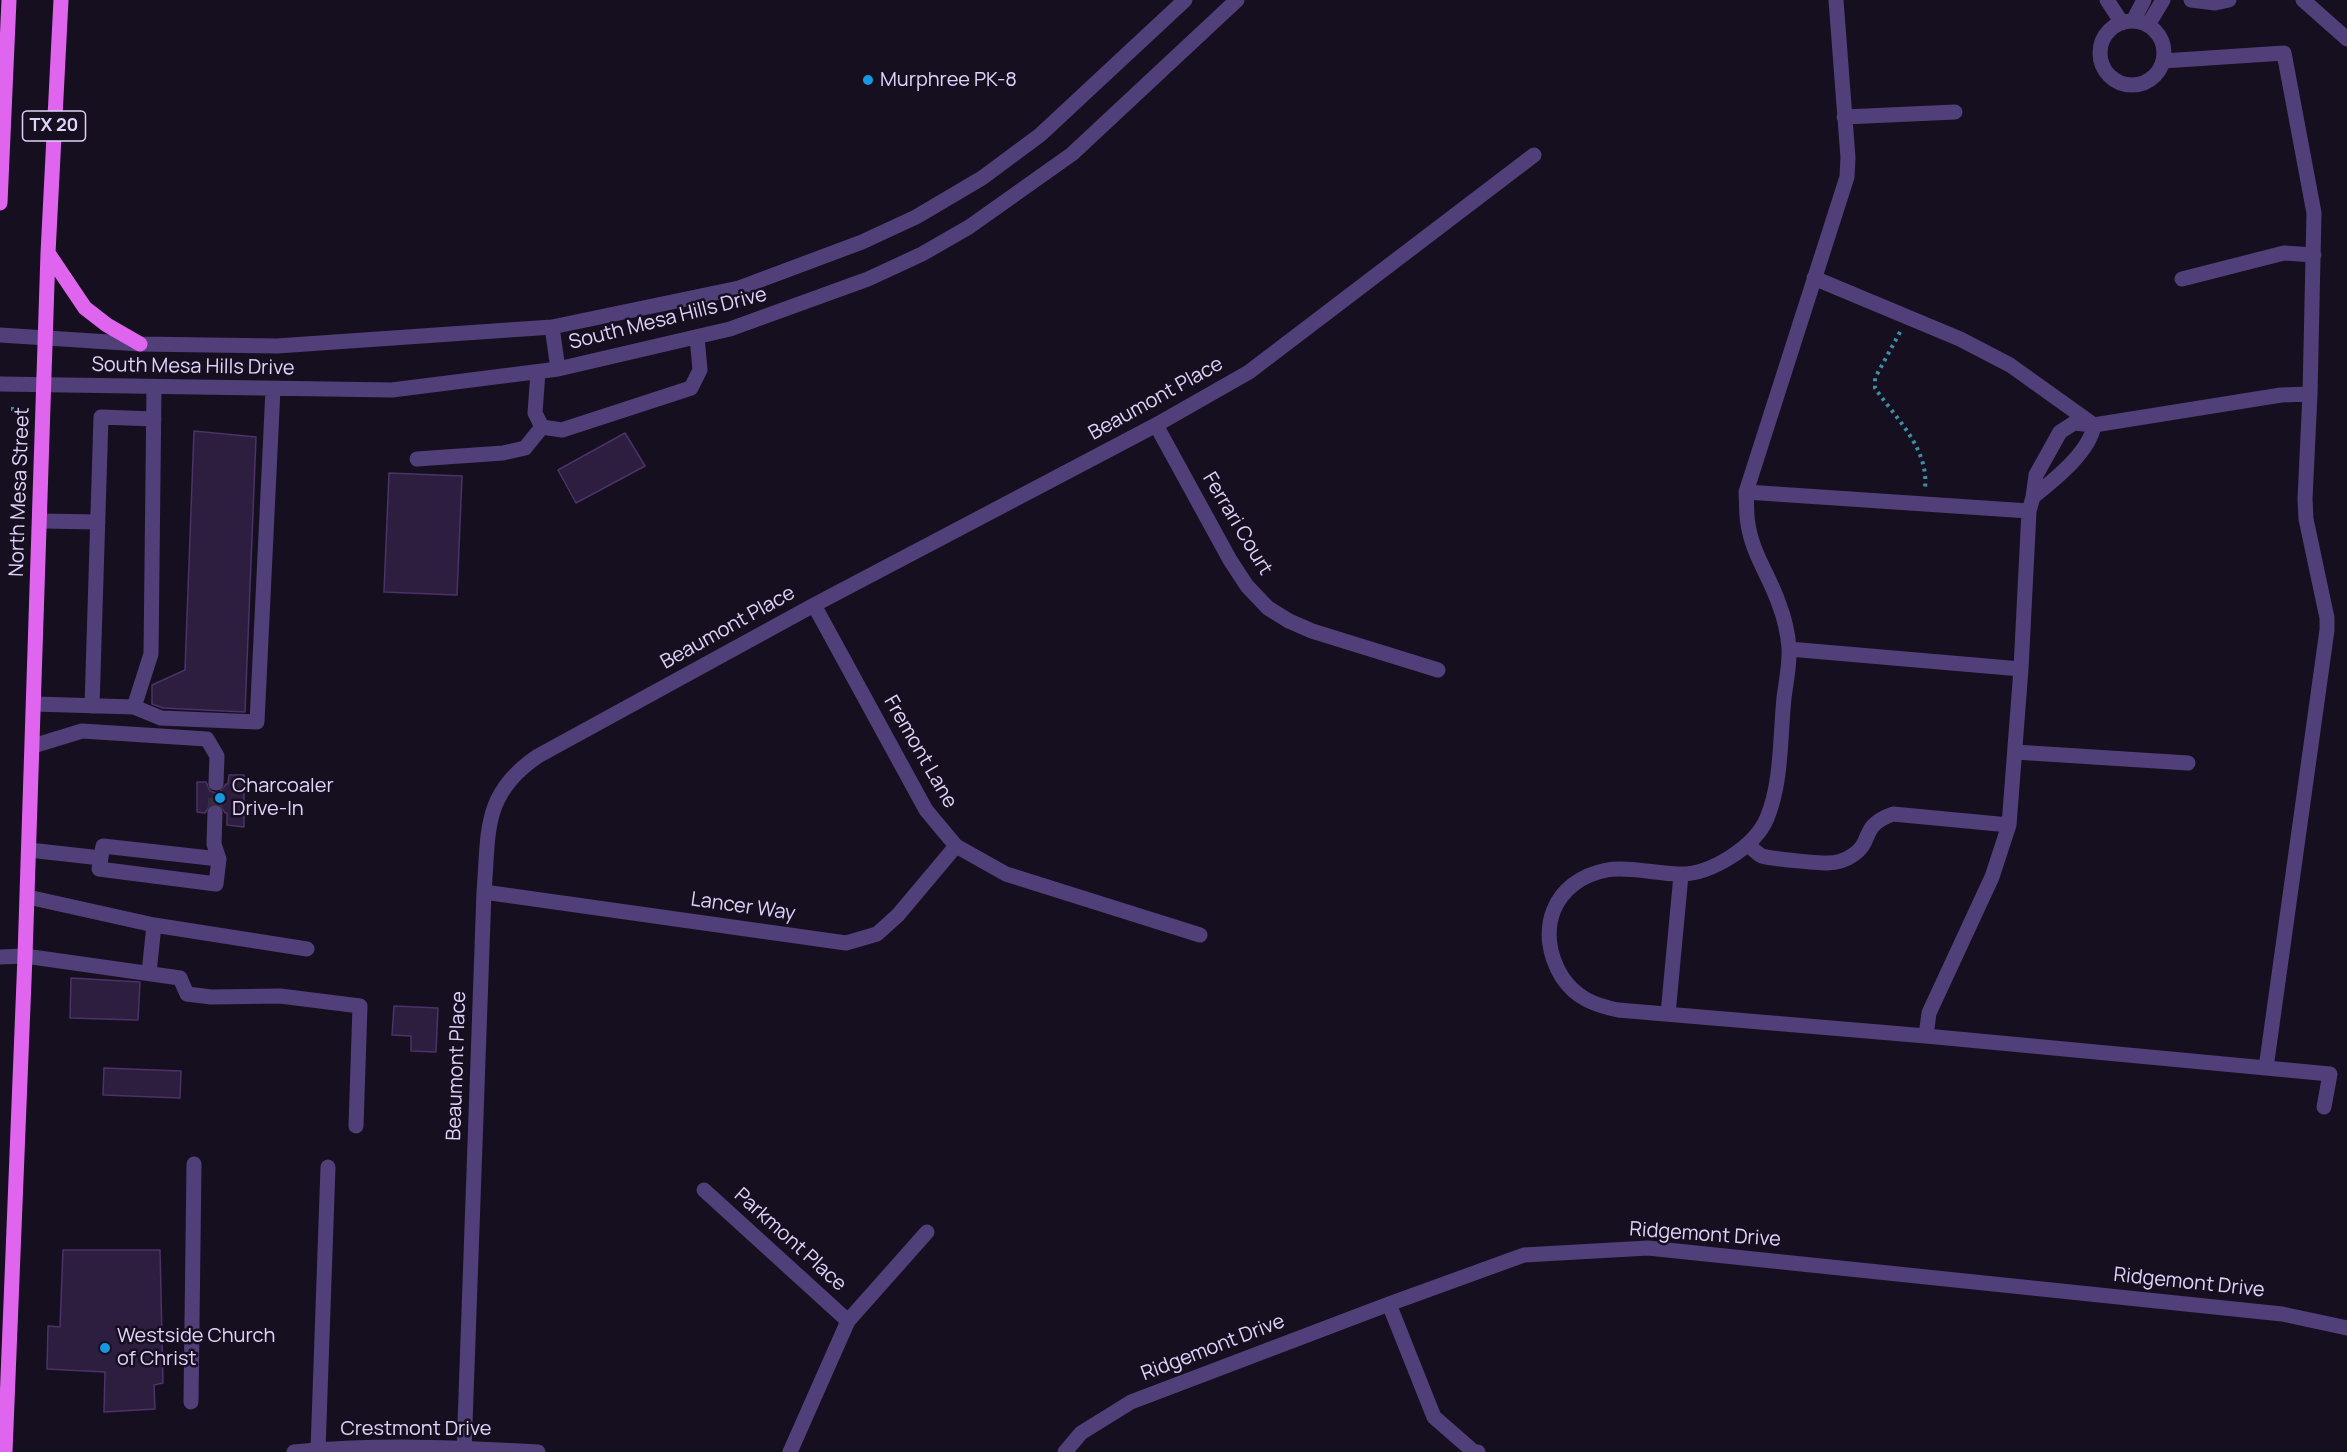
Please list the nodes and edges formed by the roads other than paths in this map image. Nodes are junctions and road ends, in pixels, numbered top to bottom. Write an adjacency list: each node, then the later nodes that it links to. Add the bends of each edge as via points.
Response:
1 (9, 0): 17 (main road, TX 20)
2 (61, 0): 20 (main road, North Mesa Street / TX 20)
3 (1185, 0): 24 (street, South Mesa Hills Drive, via 1040,135 982,178 916,217 862,242 739,288)
4 (1237, 0): 26 (street, South Mesa Hills Drive, via 1072,154 969,227 868,279 730,329)
5 (1836, 0): 16 (street)
6 (2107, 0): 12 (street)
7 (2145, 0): 12 (street)
8 (2163, 0): 12 (street)
9 (2191, 0): 10 (street)
10 (2229, 0)
11 (2303, 0): 13 (street)
12 (2134, 23): 14 (street, via 2161,41); 14 (street, via 2112,28 2104,36 2100,46 2103,68 2110,77 2130,86 2151,80)
13 (2347, 39)
14 (2163, 62): 21 (street, via 2284,53 2314,213)
15 (1955, 112): 16 (street)
16 (1844, 117): 22 (street, via 1846,177)
17 (1, 133): 19 (main road, TX 20)
18 (1534, 155): 37 (street, Beaumont Place, via 1249,372)
19 (0, 202)
20 (48, 253): 27 (main road, North Mesa Street / TX 20); 28 (main road, via 85,308)
21 (2314, 255): 23 (street, via 2284,253); 35 (street)
22 (1814, 278): 38 (street, via 1960,339 2010,365); 41 (street)
23 (2182, 279)
24 (552, 327): 28 (street, South Mesa Hills Drive, via 277,346); 29 (street)
25 (0, 334): 27 (street, South Mesa Hills Drive)
26 (697, 337): 29 (street, South Mesa Hills Drive); 39 (street, via 700,369 691,388 562,430)
27 (46, 338): 28 (street, South Mesa Hills Drive); 32 (main road, North Mesa Street / TX 20)
28 (140, 344)
29 (558, 369): 30 (street, South Mesa Hills Drive)
30 (538, 372): 34 (street, South Mesa Hills Drive, via 392,390); 39 (street, via 535,413)
31 (0, 384): 32 (street, South Mesa Hills Drive)
32 (44, 386): 33 (street, South Mesa Hills Drive); 43 (main road, North Mesa Street / TX 20)
33 (154, 387): 34 (street, South Mesa Hills Drive); 36 (street)
34 (273, 389): 51 (street, via 257,722 161,718)
35 (2310, 394): 38 (street, via 2281,395); 74 (street, via 2306,519 2327,630)
36 (154, 419): 44 (street, via 101,417); 51 (street, via 151,654)
37 (1156, 425): 45 (street, Beaumont Place); 48 (street, Ferrari Court, via 1230,560 1268,608 1312,632)
38 (2094, 425): 42 (street, via 2085,448); 42 (street, via 2074,423 2060,432 2036,475)
39 (542, 427): 40 (street, via 525,448)
40 (417, 459)
41 (1746, 492): 42 (street, via 1924,504); 46 (street, via 1748,525 1780,605)
42 (2031, 504): 47 (street)
43 (40, 521): 44 (street); 49 (main road, North Mesa Street / TX 20)
44 (98, 522): 50 (street)
45 (814, 605): 59 (street, Fremont Lane, via 926,810); 64 (street, Beaumont Place, via 519,769 504,785 494,806)
46 (1789, 648): 47 (street); 58 (street, via 1774,797 1766,821)
47 (2021, 669): 53 (street)
48 (1438, 670)
49 (34, 704): 50 (street); 52 (main road, North Mesa Street / TX 20)
50 (92, 706): 51 (street)
51 (134, 707)
52 (33, 746): 55 (street, via 82,731 207,740 217,756); 60 (main road, North Mesa Street / TX 20)
53 (2014, 752): 54 (street); 57 (street)
54 (2188, 763)
55 (216, 783)
56 (215, 813): 62 (street, via 214,844)
57 (2008, 825): 58 (street, via 1893,814 1870,826 1856,854 1827,863 1761,856); 73 (street, via 1992,877 1929,1013)
58 (1748, 845): 63 (street, via 1711,866)
59 (956, 846): 64 (street, Lancer Way, via 877,934 846,943); 67 (street, Fremont Lane, via 1006,874)
60 (29, 850): 61 (street); 65 (main road, North Mesa Street / TX 20)
61 (101, 858): 62 (street, via 103,846); 62 (street, via 99,869 216,884)
62 (219, 859)
63 (1681, 874): 72 (street); 72 (street, via 1609,869 1581,878 1558,901 1548,933 1557,969 1577,995 1594,1005)
64 (484, 892): 86 (street, Beaumont Place)
65 (27, 897): 66 (street); 69 (main road, North Mesa Street / TX 20)
66 (154, 925): 68 (street); 71 (street)
67 (1200, 935)
68 (307, 949)
69 (26, 956): 70 (street); 71 (street); 87 (main road, North Mesa Street / TX 20)
70 (0, 957)
71 (149, 973): 76 (street, via 180,978 187,994 280,996 360,1006)
72 (1668, 1014): 73 (street)
73 (1926, 1036): 74 (street)
74 (2266, 1068): 75 (street, via 2330,1074)
75 (2324, 1107)
76 (356, 1126)
77 (194, 1164): 84 (street)
78 (328, 1167): 85 (street)
79 (704, 1190): 82 (street, Parkmont Place)
80 (927, 1232): 82 (street, Parkmont Place)
81 (1389, 1304): 83 (street, Ridgemont Drive, via 1524,1255 1648,1248 2271,1312); 91 (street, Ridgemont Drive, via 1131,1402 1081,1433); 92 (street, via 1434,1417)
82 (848, 1320): 90 (street, Parkmont Place)
83 (2347, 1328)
84 (191, 1402)
85 (321, 1450): 86 (street, Crestmont Drive); 88 (street, Crestmont Drive)
86 (464, 1450): 89 (street, Crestmont Drive)
87 (5, 1452)
88 (294, 1452)
89 (538, 1452)
90 (790, 1452)
91 (1065, 1452)
92 (1478, 1452)

